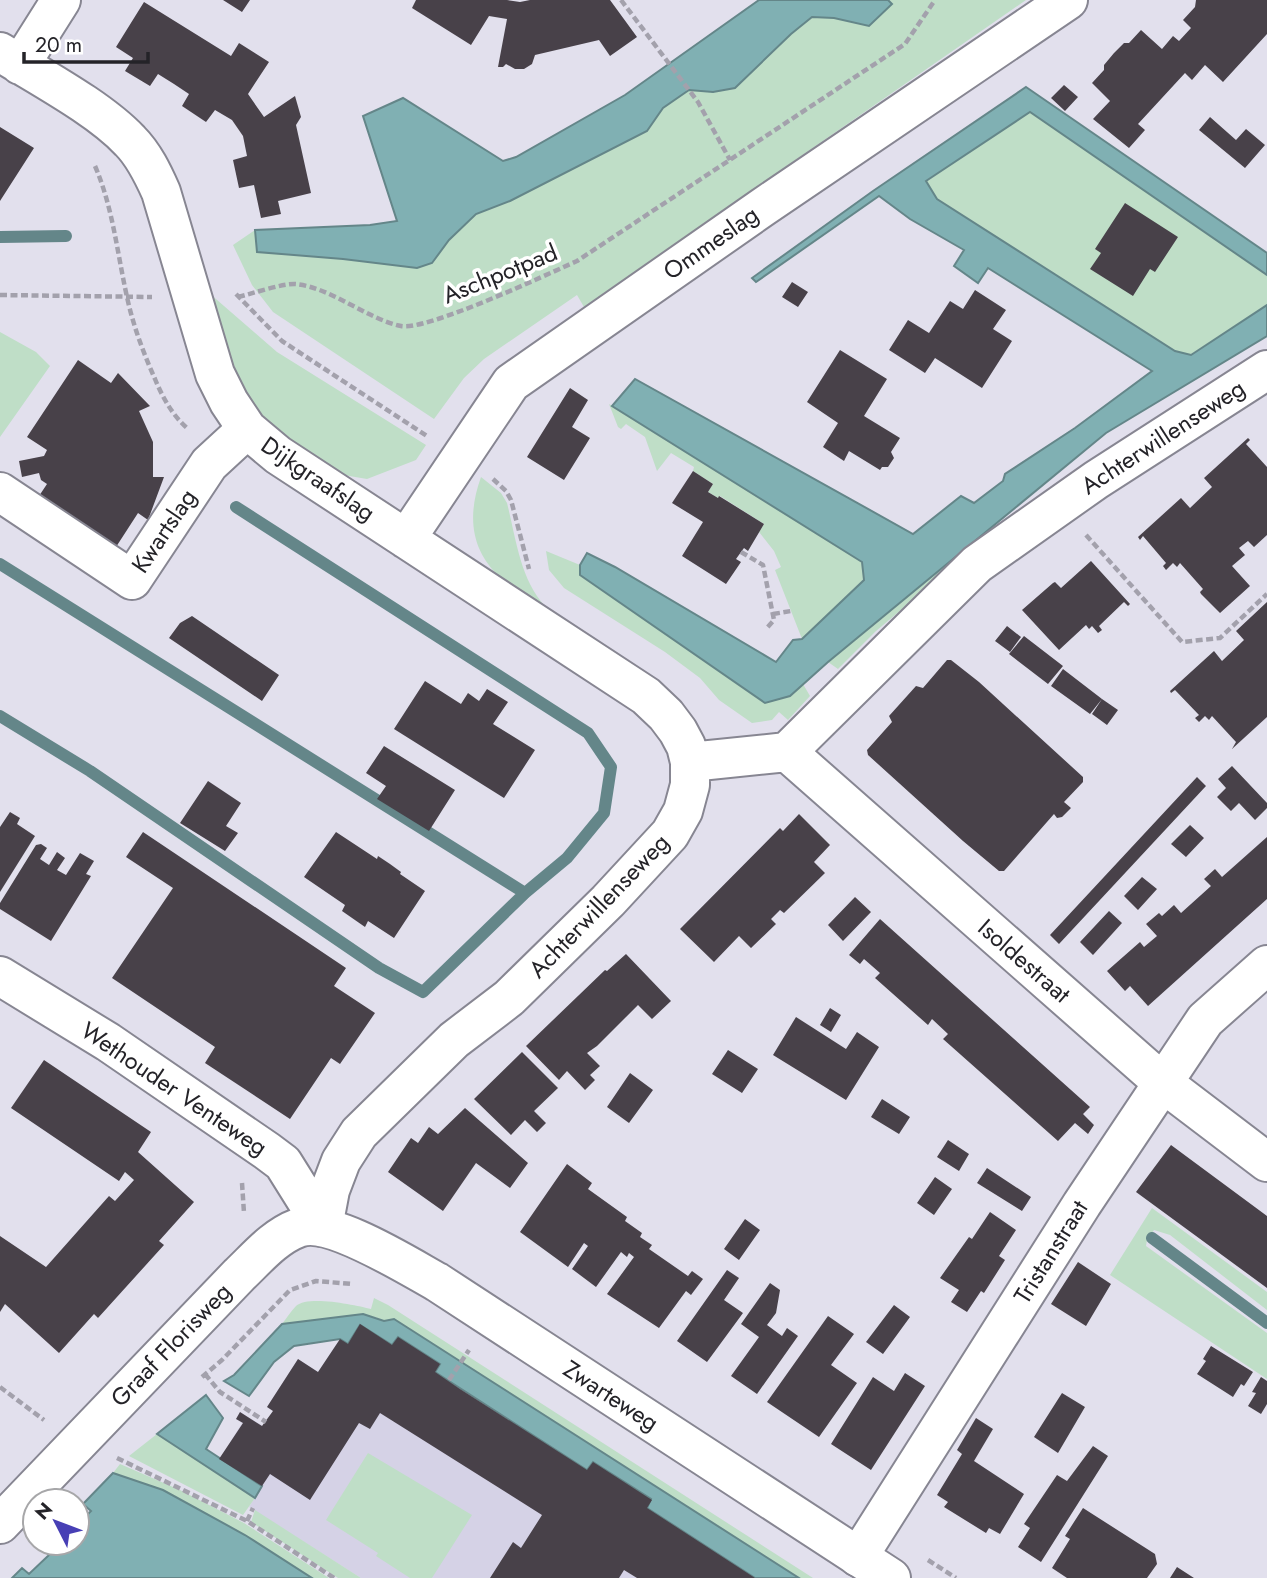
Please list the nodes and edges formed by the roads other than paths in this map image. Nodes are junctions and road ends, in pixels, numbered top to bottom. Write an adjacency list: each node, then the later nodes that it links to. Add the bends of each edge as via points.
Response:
1 (61, 0): 3 (street)
2 (1068, 0): 7 (street, Ommeslag, via 511,383)
3 (10, 59): 5 (street, Dijkgraafslag, via 106,120 131,142 149,167 161,192 215,374)
4 (1267, 370): 8 (street, Achterwillenseweg, via 977,564)
5 (247, 429): 6 (street, Kwartslag, via 209,464 132,580); 7 (street, Dijkgraafslag, via 278,455)
6 (0, 492)
7 (406, 539): 9 (street, Dijkgraafslag, via 646,696 678,730)
8 (787, 752): 9 (street); 12 (street, Isoldestraat)
9 (690, 762): 14 (street, Achterwillenseweg, via 683,811 654,853 509,998 454,1040 359,1133 341,1161)
10 (1267, 965): 12 (street, Tristanstraat, via 1205,1020)
11 (0, 976): 14 (street, Wethouder Venteweg, via 108,1042 283,1163)
12 (1163, 1083): 13 (street, Isoldestraat); 16 (street, Tristanstraat)
13 (1267, 1161)
14 (323, 1227): 15 (street, Graaf Florisweg, via 300,1227 275,1241 67,1433 34,1488); 16 (street, Zwarteweg, via 380,1250 437,1282)
15 (1, 1523)
16 (867, 1542): 17 (street, Zwarteweg)
17 (891, 1578)

